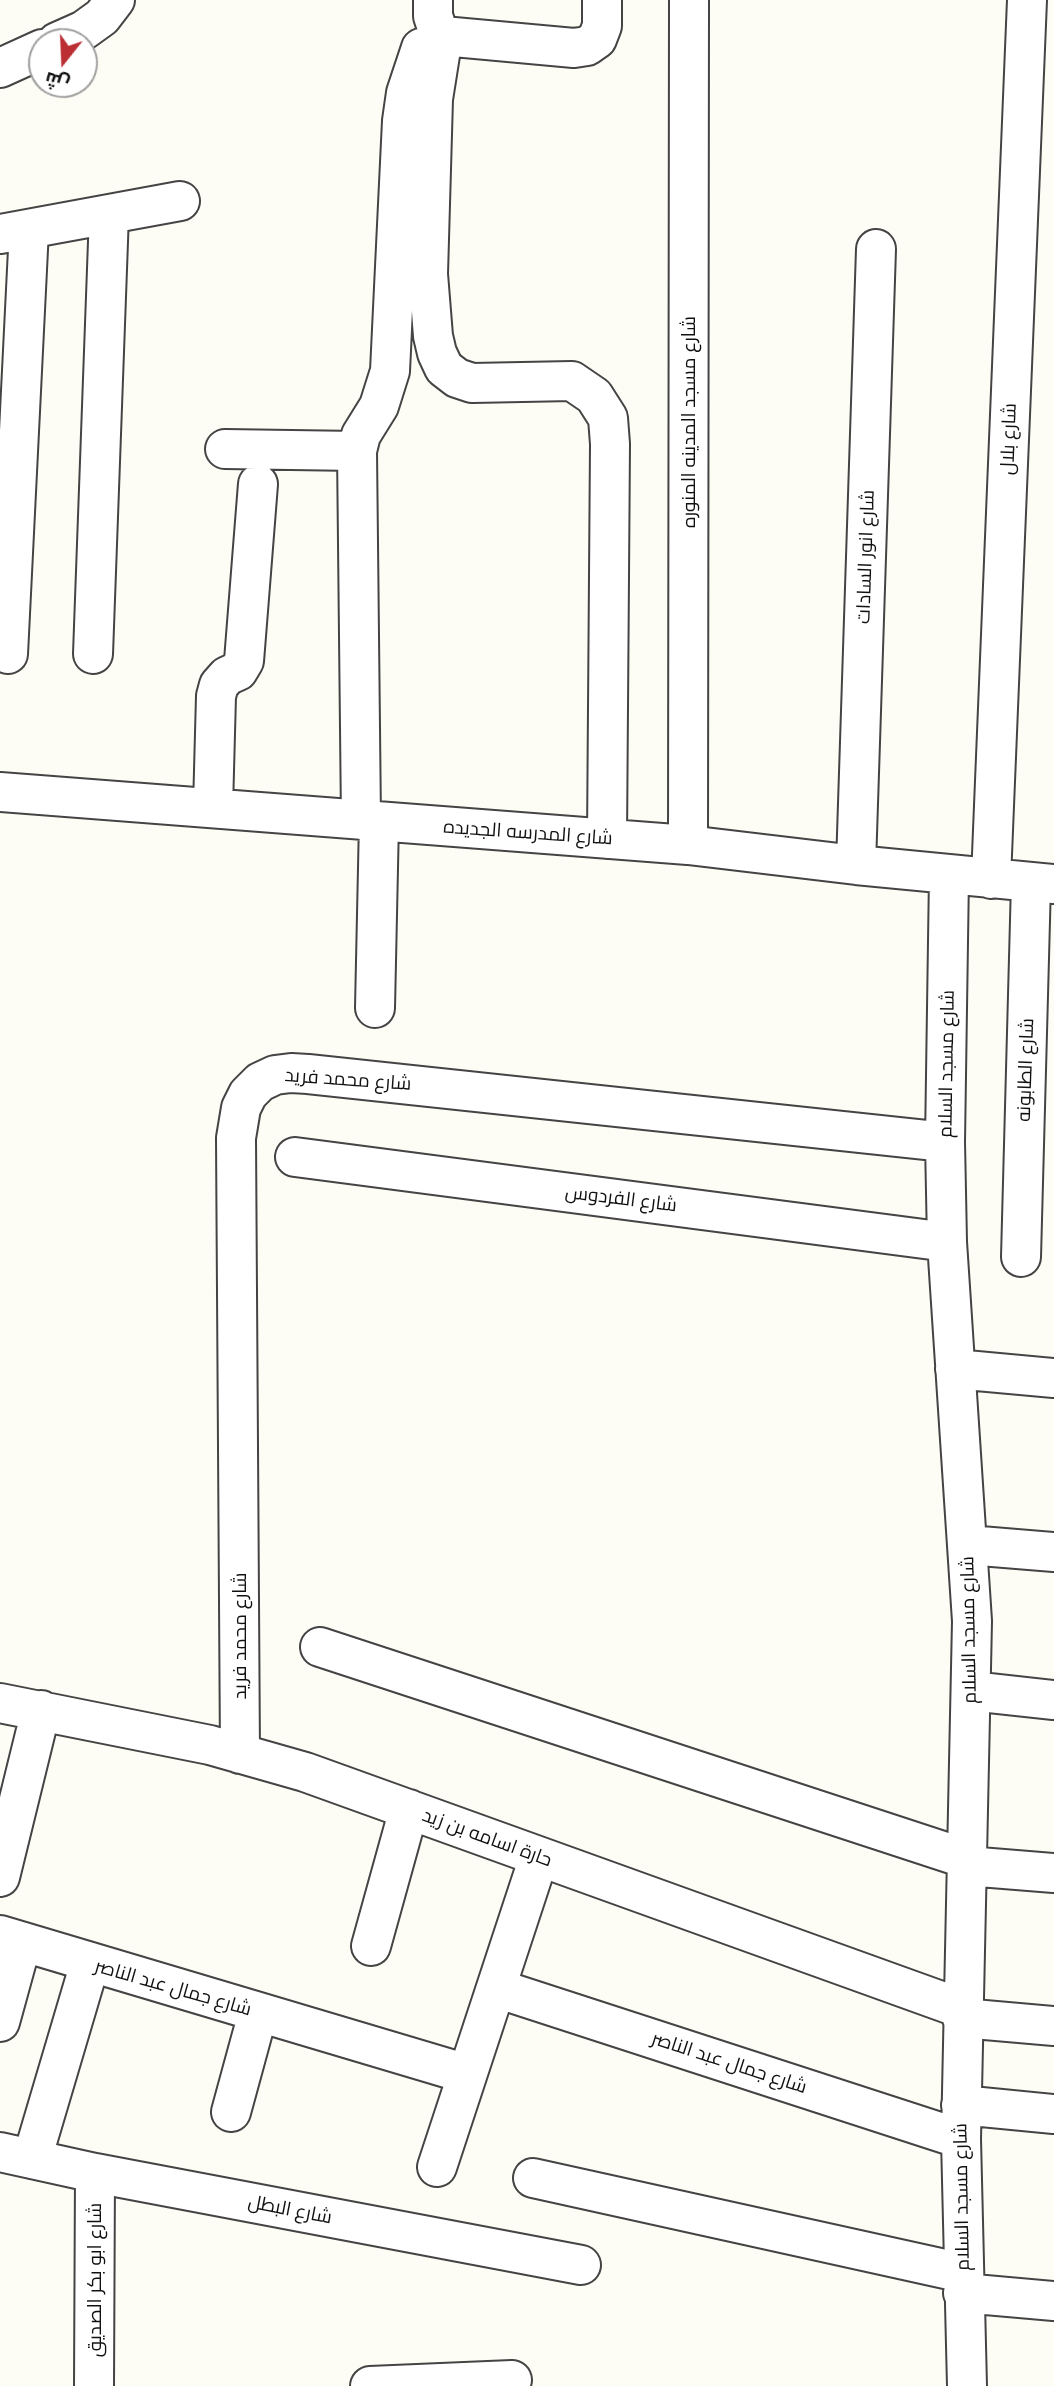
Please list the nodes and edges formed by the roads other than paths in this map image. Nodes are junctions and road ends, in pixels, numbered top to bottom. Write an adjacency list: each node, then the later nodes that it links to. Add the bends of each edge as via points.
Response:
1 (115, 0): 6 (street)
2 (602, 0): 5 (street, via 597,39 574,48)
3 (689, 0): 22 (street, شارع مسجد المدينه المنوره)
4 (1027, 0): 25 (street, شارع بلال)
5 (438, 21): 14 (street, via 422,46 406,93 390,372); 21 (street, via 428,274 437,353 444,368 472,383 572,381 594,396 608,418)
6 (87, 28)
7 (28, 55): 8 (street)
8 (0, 68)
9 (180, 201): 10 (street)
10 (109, 214): 11 (street); 17 (street)
11 (14, 231): 16 (street)
12 (876, 249): 23 (street, شارع انور السادات)
13 (225, 449): 14 (street)
14 (357, 451): 20 (street)
15 (258, 484): 19 (street, via 244,661 219,685 216,696)
16 (8, 654)
17 (93, 654)
18 (0, 792): 19 (street, شارع المدرسه الجديده)
19 (213, 808): 20 (street, شارع المدرسه الجديده)
20 (370, 820): 21 (street, شارع المدرسه الجديده); 27 (street)
21 (607, 839): 22 (street, شارع المدرسه الجديده)
22 (688, 845): 23 (street, شارع المدرسه الجديده)
23 (856, 865): 24 (street, شارع المدرسه الجديده)
24 (949, 875): 25 (street, شارع المدرسه الجديده); 28 (street, شارع مسجد السلام)
25 (991, 879): 26 (street, شارع المدرسه الجديده)
26 (1042, 883): 31 (street, شارع الطابونه)
27 (375, 1008)
28 (945, 1142): 30 (street, شارع مسجد السلام); 41 (street, شارع محمد فريد, via 308,1074 275,1075 260,1082 241,1108 236,1138)
29 (295, 1157): 30 (street, شارع الفردوس)
30 (947, 1242): 32 (street, شارع مسجد السلام)
31 (1021, 1256)
32 (954, 1369): 33 (street); 34 (street, شارع مسجد السلام)
33 (1054, 1378)
34 (968, 1545): 35 (street); 37 (street, شارع مسجد السلام)
35 (1054, 1552)
36 (320, 1647): 44 (street)
37 (971, 1691): 38 (street); 44 (street, شارع مسجد السلام)
38 (1054, 1699)
39 (0, 1703): 40 (street, حارة اسامه بن زيد)
40 (41, 1710): 41 (street, حارة اسامه بن زيد); 46 (street)
41 (240, 1754): 42 (street, حارة اسامه بن زيد)
42 (409, 1809): 43 (street, حارة اسامه بن زيد); 48 (street)
43 (539, 1857): 50 (street); 52 (street, حارة اسامه بن زيد)
44 (967, 1863): 45 (street); 52 (street, شارع مسجد السلام)
45 (1054, 1873)
46 (0, 1877)
47 (11, 1938): 49 (street, شارع جمال عبد الناصر); 53 (street)
48 (371, 1946)
49 (90, 1963): 51 (street, شارع جمال عبد الناصر); 59 (street)
50 (496, 1988): 55 (street); 58 (street, شارع جمال عبد الناصر)
51 (258, 2013): 55 (street, شارع جمال عبد الناصر); 56 (street)
52 (963, 2014): 54 (street, حارة اسامه بن زيد); 58 (street, شارع مسجد السلام)
53 (0, 2022)
54 (1054, 2026)
55 (467, 2074): 60 (street)
56 (231, 2112)
57 (1054, 2114): 58 (street, شارع جمال عبد الناصر)
58 (961, 2122): 64 (street, شارع مسجد السلام)
59 (16, 2155): 61 (street, شارع البطل)
60 (436, 2167)
61 (95, 2173): 63 (street, شارع البطل); 67 (street, شارع ابو بكر الصديق)
62 (533, 2178): 64 (street)
63 (581, 2265)
64 (963, 2283): 65 (street); 69 (street, شارع مسجد السلام)
65 (1054, 2301)
66 (512, 2380): 68 (street)
67 (94, 2386)
68 (370, 2386)
69 (967, 2386)

